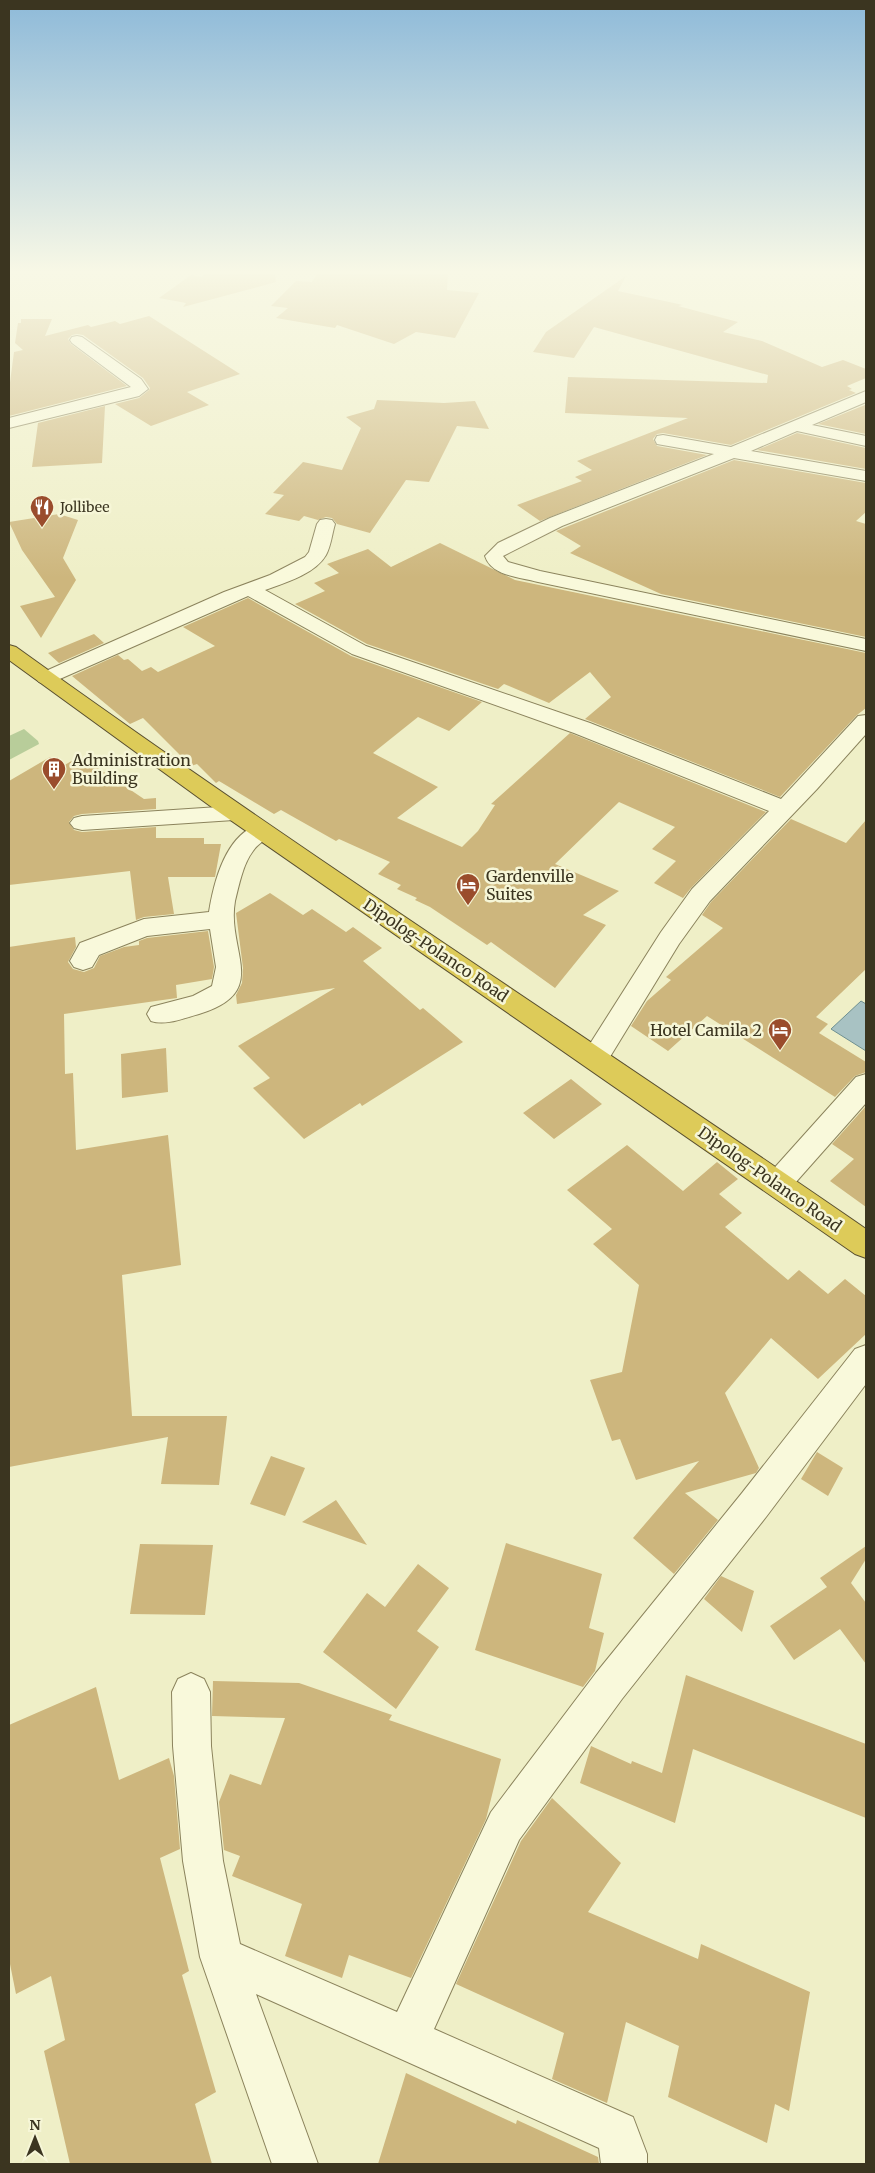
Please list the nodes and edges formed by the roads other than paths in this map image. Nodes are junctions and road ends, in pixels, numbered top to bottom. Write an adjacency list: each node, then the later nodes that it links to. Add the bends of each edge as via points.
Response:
1 (127, 375): 3 (street, via 140,389)
2 (866, 396): 4 (street)
3 (9, 423)
4 (795, 426): 6 (street); 7 (street)
5 (663, 440): 7 (street)
6 (866, 441)
7 (736, 452): 8 (street); 11 (street, via 556,522 496,552 496,562 538,576)
8 (866, 476)
9 (326, 524): 10 (street, via 318,553 312,561)
10 (249, 590): 13 (street); 15 (street, via 359,650 582,728)
11 (866, 645)
12 (9, 651): 13 (highway, Dipolog-Polanco Road)
13 (46, 678): 16 (highway, Dipolog-Polanco Road)
14 (864, 727): 15 (street)
15 (784, 809): 22 (street, via 696,902)
16 (234, 813): 17 (street); 18 (highway, Dipolog-Polanco Road)
17 (82, 823)
18 (260, 832): 19 (street, via 243,847 223,897); 22 (highway, Dipolog-Polanco Road)
19 (221, 919): 20 (street, via 144,928 89,949); 21 (street, via 228,975 220,994 212,1000)
20 (83, 961)
21 (160, 1014)
22 (595, 1058): 24 (highway, Dipolog-Polanco Road)
23 (866, 1085): 24 (street)
24 (778, 1183): 25 (highway, Dipolog-Polanco Road)
25 (866, 1245)
26 (866, 1359): 29 (street, via 609,1686 505,1826)
27 (192, 1692): 28 (street, via 192,1746 203,1861)
28 (221, 1957): 29 (street); 30 (street)
29 (407, 2039): 31 (street, via 617,2134)
30 (295, 2164)
31 (624, 2164)

